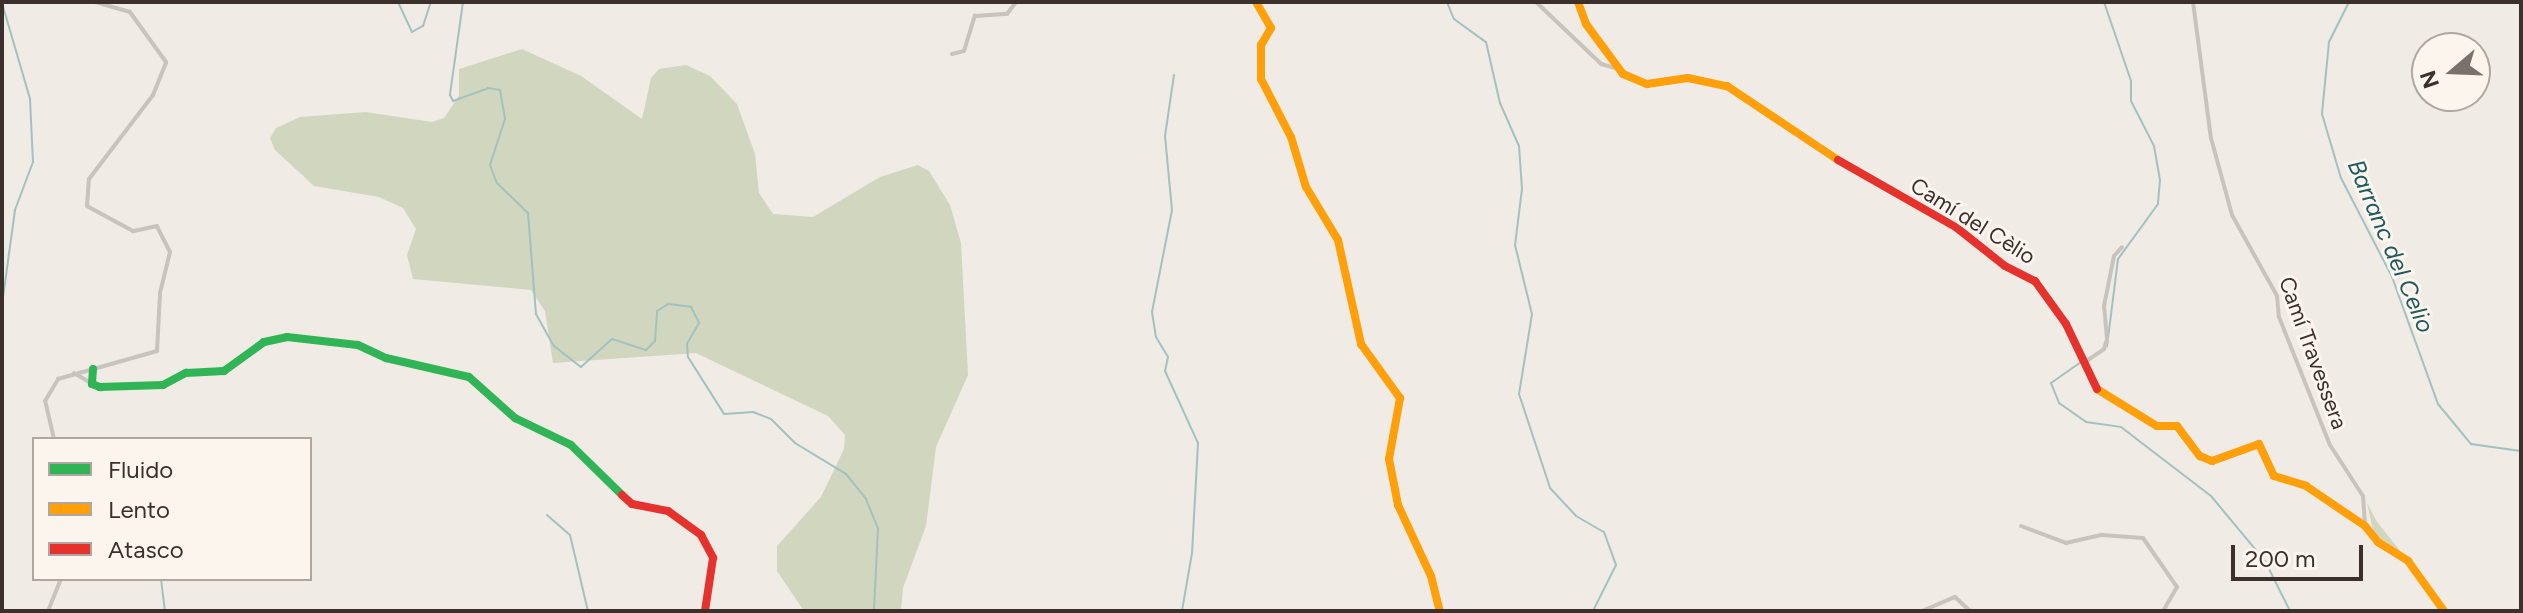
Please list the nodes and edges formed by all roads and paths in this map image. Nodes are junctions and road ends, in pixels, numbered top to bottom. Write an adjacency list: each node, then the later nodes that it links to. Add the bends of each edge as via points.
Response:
1 (94, 2): 11 (street, via 130,12 166,62 153,95 89,179 87,206 133,231 157,226 170,252 160,293 157,351)
2 (1016, 2): 7 (street, via 1007,14 975,16 964,51)
3 (1256, 2): 20 (street, via 1271,28 1261,45 1261,79 1291,137 1306,187 1338,240 1361,344 1400,398 1389,459 1398,505 1431,576)
4 (1536, 2): 8 (street, via 1601,64)
5 (1578, 2): 8 (street, via 1586,24 1609,49)
6 (2193, 2): 16 (street, Camí Travessera, via 2211,138 2232,215 2277,296 2279,317 2330,445 2363,496)
7 (952, 54)
8 (1615, 68): 10 (street, Camí del Cèlio, via 1647,84 1688,78 1727,86 1855,172 1957,228 2005,266 2035,281 2051,299)
9 (2122, 247): 10 (street, via 2114,256 2104,306 2104,349)
10 (2083, 363): 16 (street, Camí del Cèlio, via 2100,395 2125,402 2157,426 2177,426 2200,456 2222,461 2259,444 2274,476 2306,486)
11 (93, 369): 12 (street); 13 (street)
12 (73, 371): 13 (street); 14 (street, via 48,393)
13 (92, 384): 19 (street, via 127,389 166,384 186,373 224,371 264,342 287,337 358,345 386,358 469,377 515,418 571,445 629,502 668,511 701,535 713,558)
14 (54, 437)
15 (2021, 526): 23 (street, via 2066,543 2102,535 2143,538 2177,587)
16 (2365, 526): 24 (street, Camí del Cèlio, via 2378,542 2408,561)
17 (60, 581): 18 (street)
18 (48, 611)
19 (705, 611)
20 (1440, 611)
21 (1922, 611): 22 (street, via 1955,597)
22 (1970, 611)
23 (2163, 611)
24 (2444, 611)

